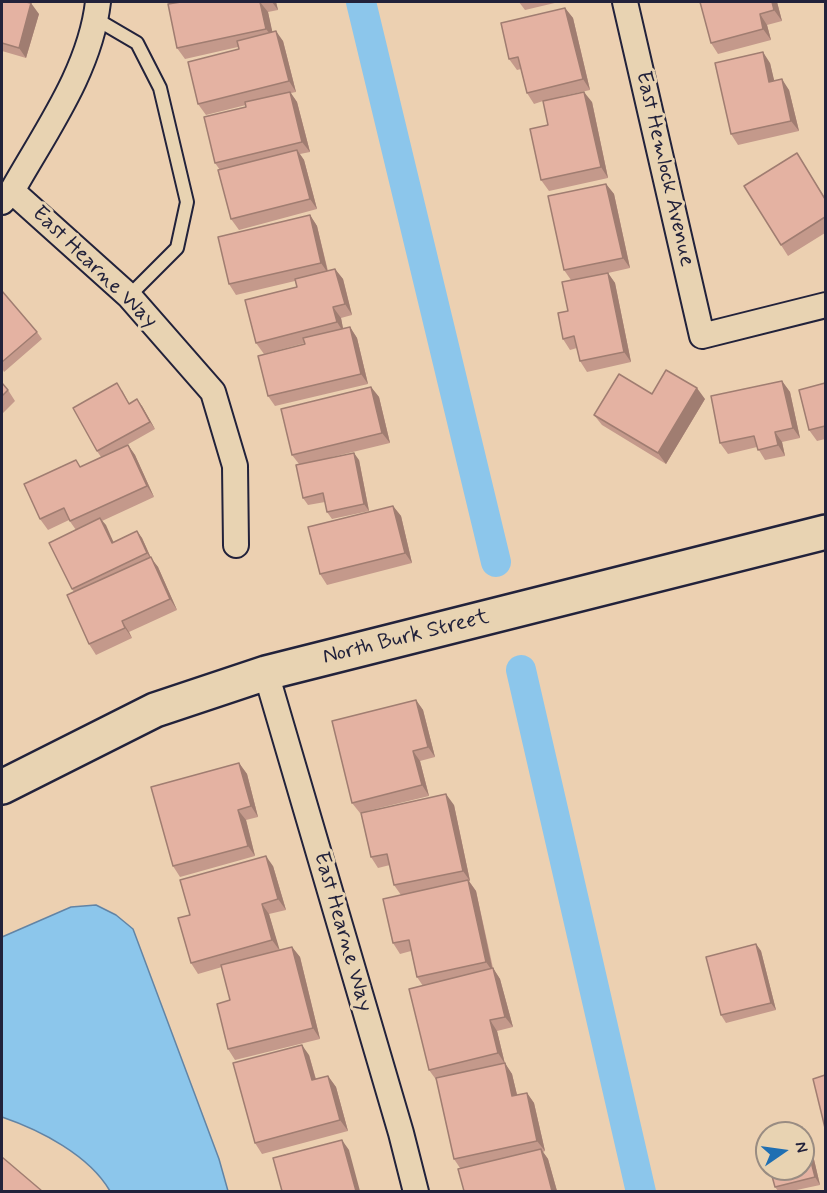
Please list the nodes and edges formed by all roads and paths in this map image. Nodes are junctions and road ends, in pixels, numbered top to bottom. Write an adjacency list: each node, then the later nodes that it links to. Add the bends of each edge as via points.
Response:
1 (625, 2): 5 (street, East Hemlock Avenue, via 702,336)
2 (97, 10): 3 (street, via 79,70); 4 (lane, via 137,43 160,88 187,202 177,248)
3 (7, 197): 4 (street, East Hearne Way)
4 (129, 296): 7 (street, East Hearne Way, via 213,392 235,466)
5 (825, 305)
6 (825, 532): 8 (street, North Burk Street)
7 (236, 545)
8 (266, 673): 9 (street, North Burk Street, via 155,710); 10 (street, East Hearne Way)
9 (2, 787)
10 (416, 1191)

